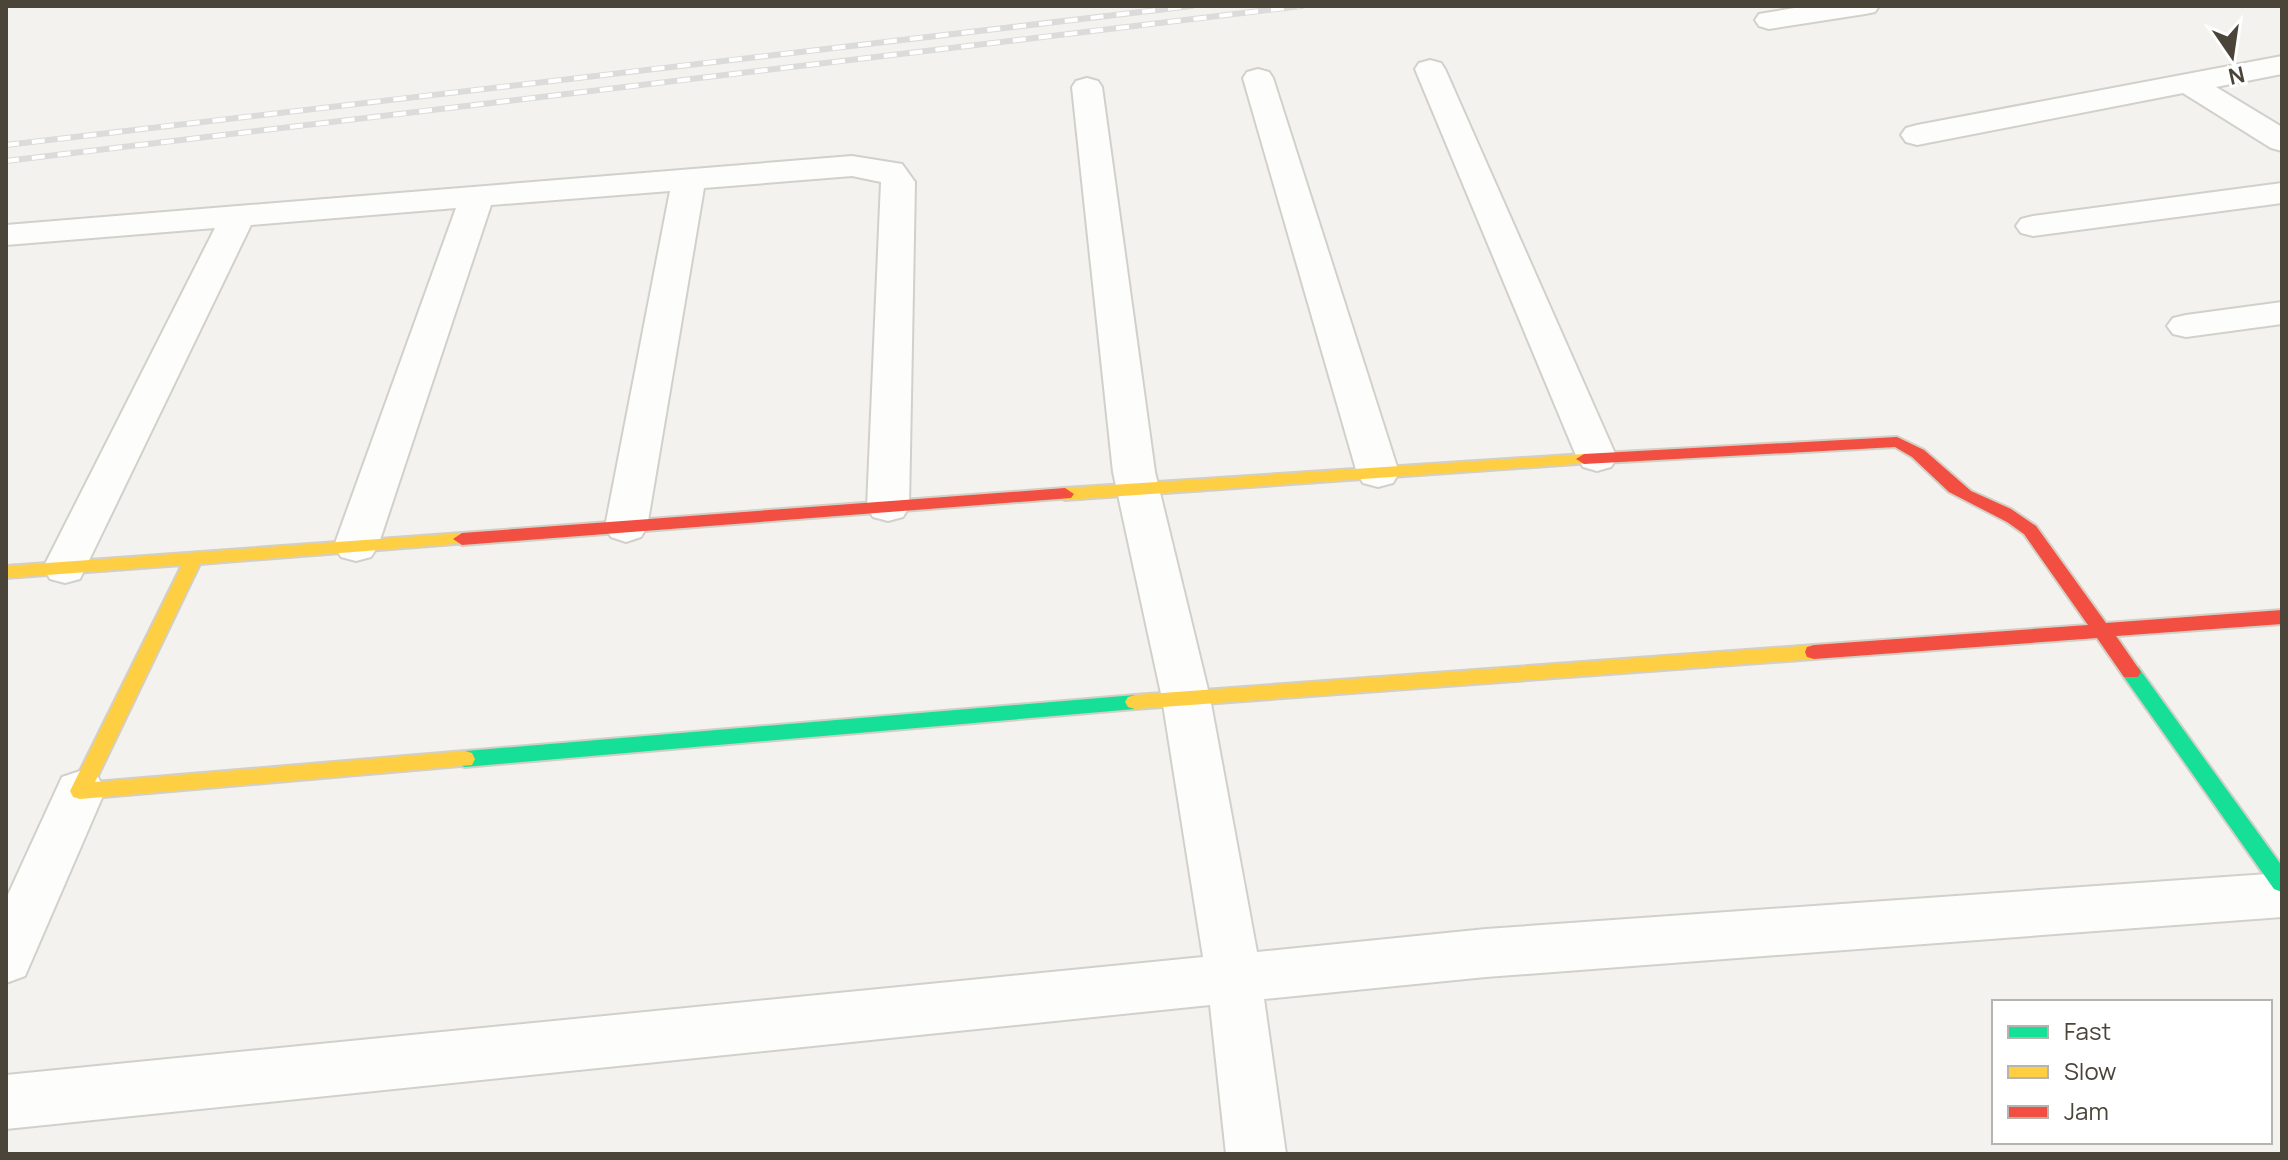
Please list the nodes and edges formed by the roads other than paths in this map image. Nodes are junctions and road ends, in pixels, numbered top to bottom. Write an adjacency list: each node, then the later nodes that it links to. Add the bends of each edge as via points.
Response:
1 (1865, 6): 2 (street)
2 (1769, 20)
3 (2282, 65): 6 (street)
4 (1430, 69): 18 (street)
5 (1258, 78): 19 (street)
6 (2188, 83): 8 (street); 9 (street)
7 (1087, 87): 20 (street)
8 (1917, 135)
9 (2282, 141)
10 (689, 179): 12 (street); 21 (street, via 852,166 890,171 898,182); 22 (street)
11 (2282, 193): 14 (street)
12 (477, 197): 13 (street); 23 (street)
13 (238, 216): 15 (street); 25 (street)
14 (2033, 226)
15 (6, 235)
16 (2282, 313): 17 (street)
17 (2186, 326)
18 (1597, 458): 19 (street); 28 (street, via 1897,442 1918,450 1965,495 2011,514 2030,530)
19 (1378, 473): 20 (street)
20 (1137, 489): 21 (street); 29 (street)
21 (888, 507): 22 (street)
22 (626, 527): 23 (street)
23 (356, 546): 24 (street)
24 (194, 559): 25 (street); 30 (street)
25 (65, 568): 26 (street)
26 (6, 572)
27 (2282, 617): 28 (street)
28 (2100, 632): 29 (street); 31 (street)
29 (1186, 698): 30 (street); 34 (street)
30 (80, 791): 33 (street)
31 (2282, 883)
32 (2282, 895): 34 (street, via 1486,953)
33 (6, 959)
34 (1234, 978): 35 (street); 36 (street)
35 (6, 1102)
36 (1256, 1154)

